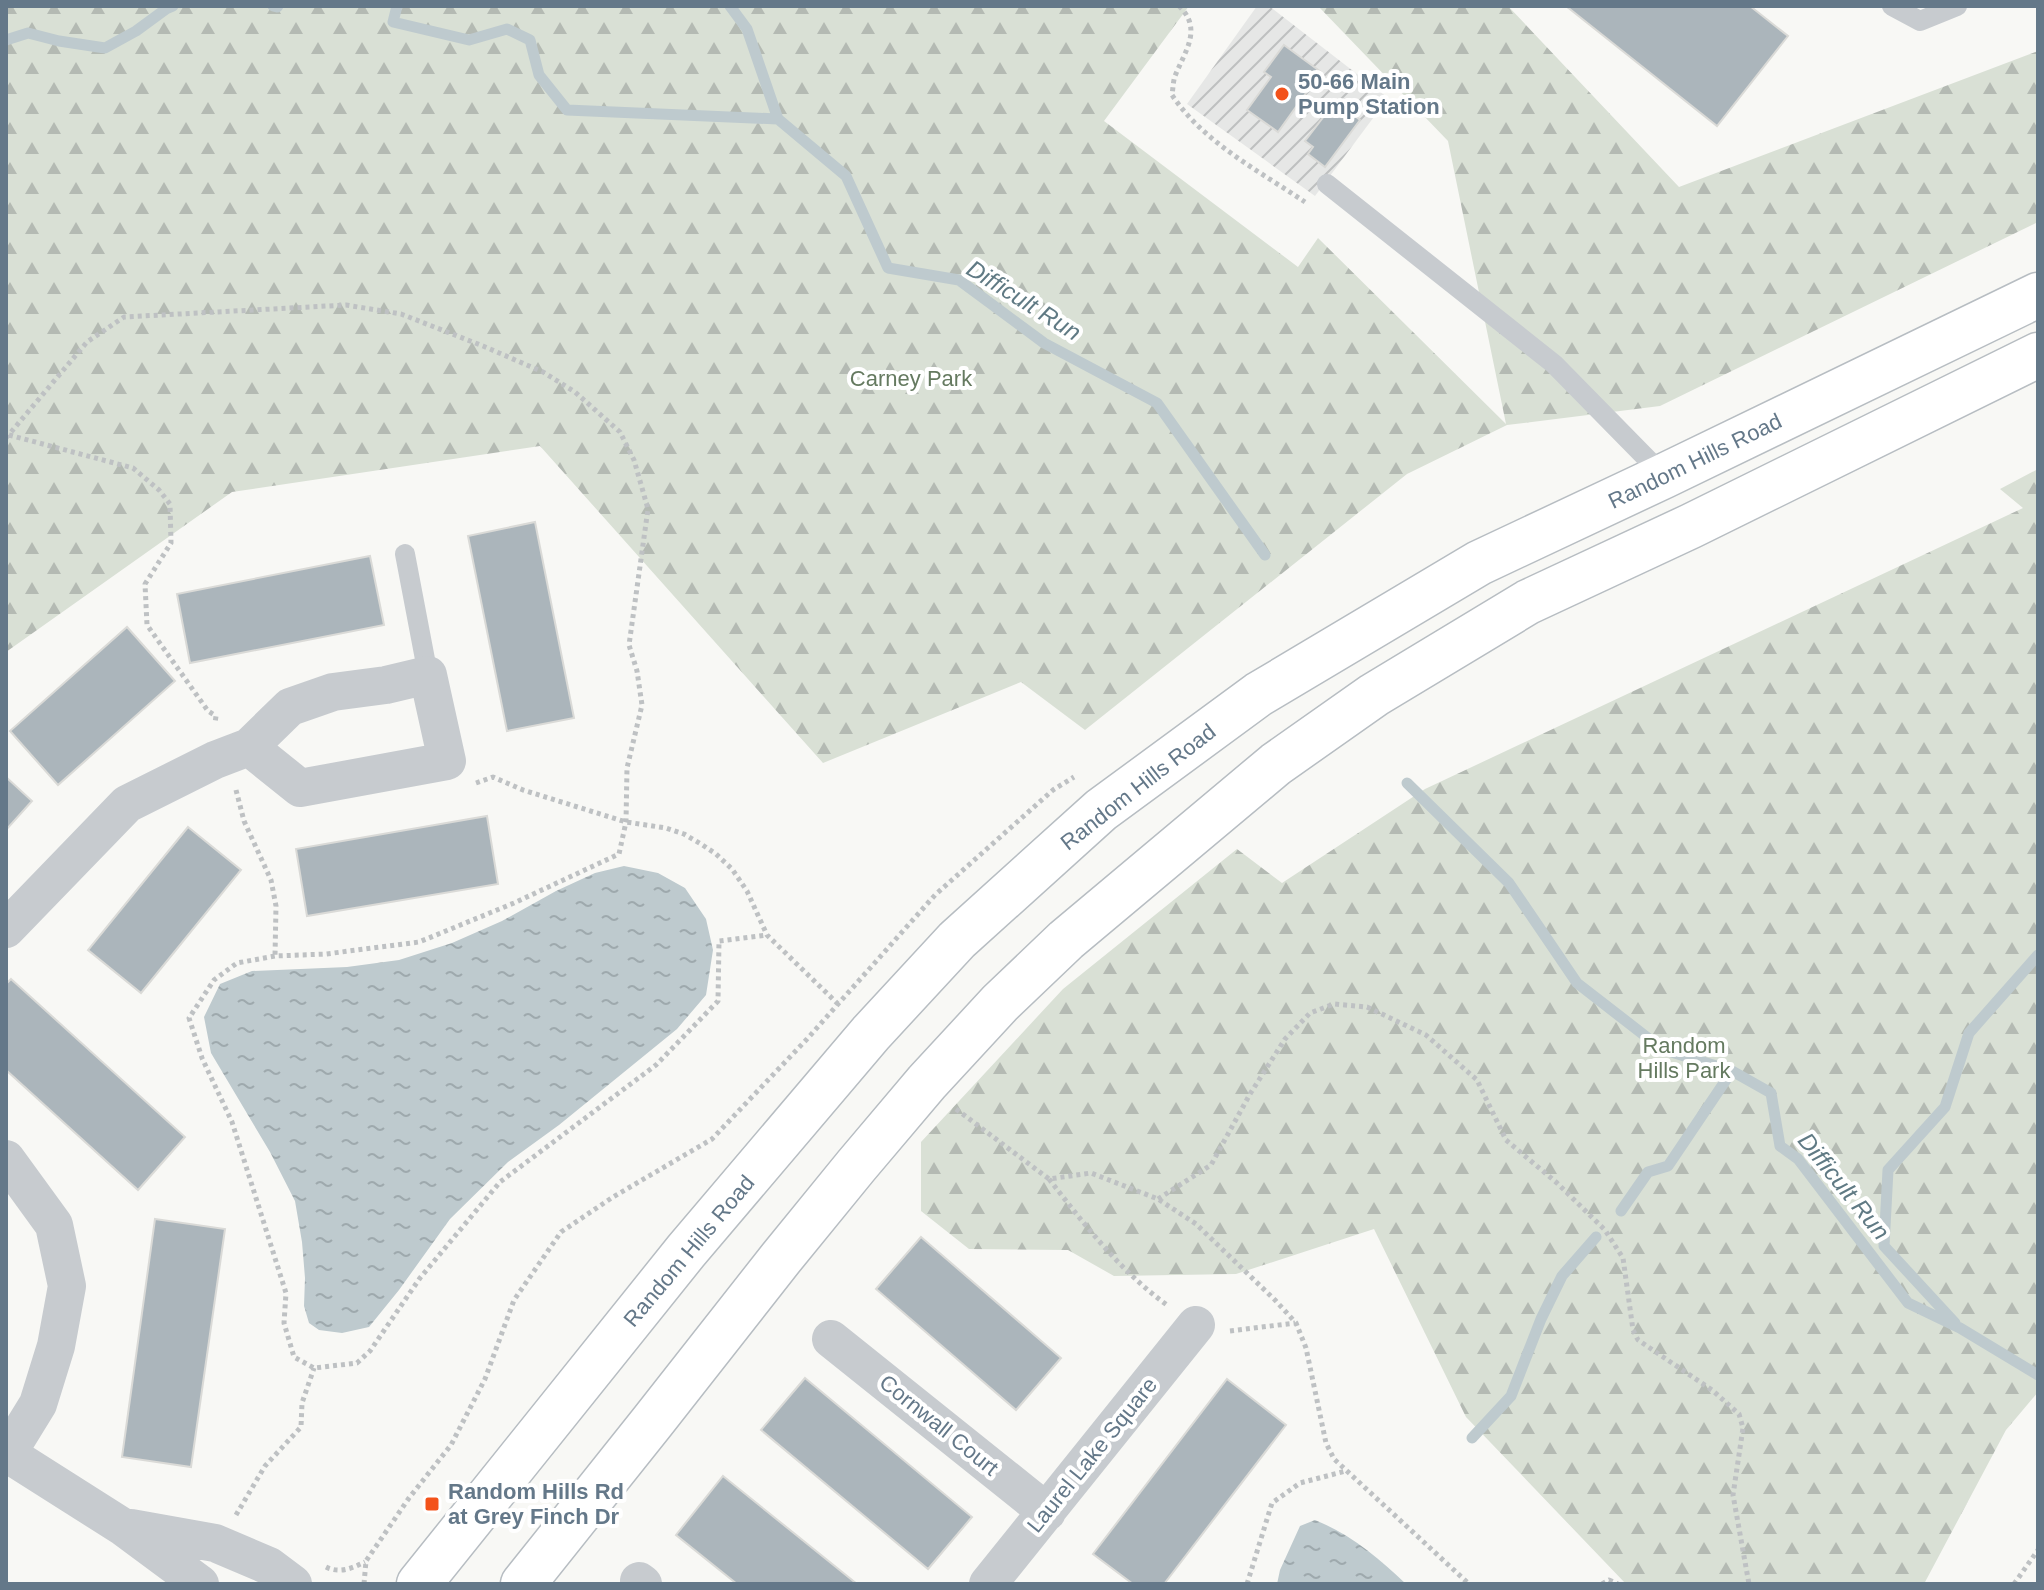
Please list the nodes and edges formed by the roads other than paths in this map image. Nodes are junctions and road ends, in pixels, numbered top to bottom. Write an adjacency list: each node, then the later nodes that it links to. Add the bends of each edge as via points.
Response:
1 (1892, 6): 2 (lane, via 1920,21)
2 (1957, 6)
3 (1327, 184): 6 (lane, via 1554,364)
4 (2038, 295): 6 (street, Random Hills Road)
5 (2038, 355): 20 (street, via 1528,602 1374,695 1264,773 1066,940 937,1071)
6 (1664, 476): 19 (street, Random Hills Road, via 1479,563 1259,694 1101,810 957,940 871,1033 686,1251)
7 (405, 554): 8 (lane)
8 (428, 675): 9 (street, via 333,692 290,707); 9 (street, via 447,761 300,788)
9 (232, 754): 10 (street, via 127,804)
10 (6, 929)
11 (6, 1159): 14 (street, via 54,1225 67,1286 38,1404)
12 (1196, 1325): 15 (street, Laurel Lake Square)
13 (831, 1339): 15 (street, Cornwall Court)
14 (7, 1455): 16 (street)
15 (1047, 1512): 21 (street, Laurel Lake Square)
16 (123, 1527): 17 (street, via 215,1543 269,1566); 18 (street)
17 (305, 1574)
18 (200, 1584)
19 (419, 1584)
20 (523, 1584)
21 (988, 1584)

